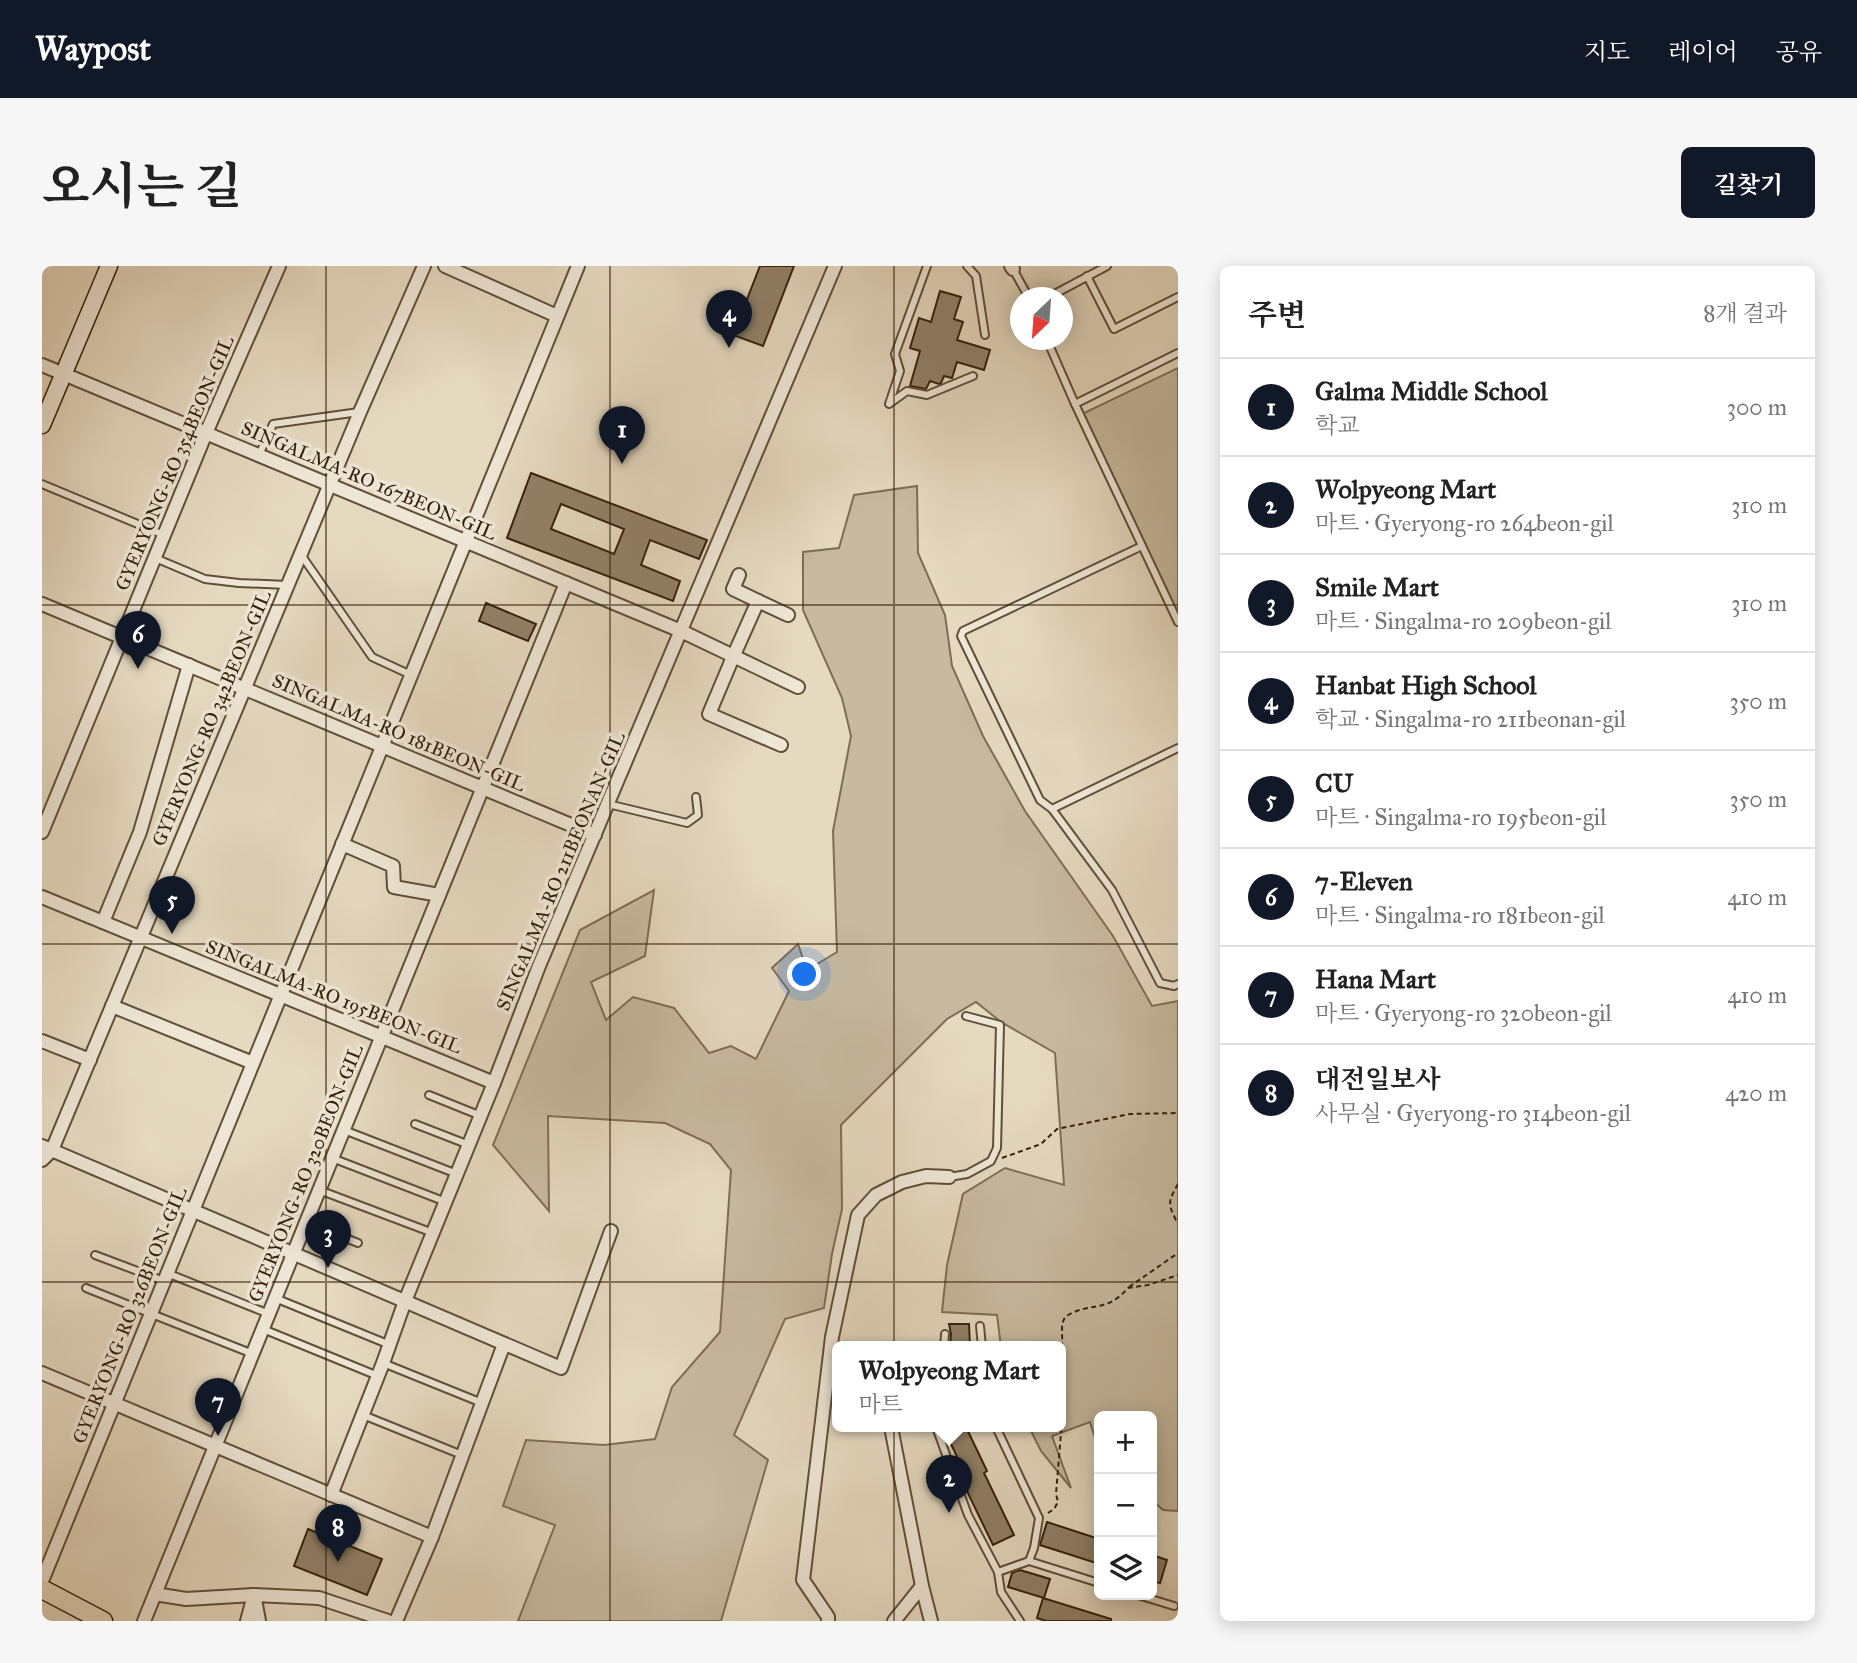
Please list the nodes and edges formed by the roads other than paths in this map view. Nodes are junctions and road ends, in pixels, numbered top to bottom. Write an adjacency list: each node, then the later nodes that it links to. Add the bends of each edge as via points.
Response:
1 (109, 266): 20 (street)
2 (279, 266): 25 (street, GYERYONG-RO 354BEON-GIL)
3 (424, 266): 23 (street, GYERYONG-RO 342BEON-GIL)
4 (445, 266): 15 (street)
5 (578, 266): 15 (street, GYERYONG-RO 326BEON-GIL)
6 (835, 266): 41 (street, SINGALMA-RO 211BEONAN-GIL)
7 (927, 266): 21 (lane, via 895,354 900,370 889,404 907,391 927,396)
8 (967, 266): 16 (lane, via 976,276)
9 (1107, 266): 11 (lane)
10 (1012, 268): 12 (lane)
11 (1087, 276): 13 (lane); 14 (lane, via 1114,329)
12 (1023, 287)
13 (1067, 287)
14 (1178, 297)
15 (557, 316): 30 (street, GYERYONG-RO 326BEON-GIL)
16 (985, 335)
17 (1051, 350): 22 (lane)
18 (1178, 353): 22 (lane)
19 (42, 365): 20 (street, SINGALMA-RO 167BEON-GIL)
20 (64, 373): 24 (street); 25 (street, SINGALMA-RO 167BEON-GIL)
21 (973, 376)
22 (1075, 404): 31 (lane)
23 (360, 412): 26 (lane, via 273,424); 28 (street, GYERYONG-RO 342BEON-GIL)
24 (42, 425)
25 (206, 433): 26 (street, SINGALMA-RO 167BEON-GIL); 29 (street, GYERYONG-RO 354BEON-GIL)
26 (259, 455): 28 (street, SINGALMA-RO 167BEON-GIL)
27 (42, 484): 29 (lane)
28 (330, 485): 30 (street, SINGALMA-RO 167BEON-GIL); 32 (street, GYERYONG-RO 342BEON-GIL)
29 (164, 535): 33 (street, GYERYONG-RO 354BEON-GIL)
30 (466, 541): 35 (street, SINGALMA-RO 167BEON-GIL); 45 (street, GYERYONG-RO 326BEON-GIL)
31 (1142, 546): 40 (lane); 54 (lane, via 963,631 961,636 1040,800)
32 (301, 554): 36 (street, GYERYONG-RO 342BEON-GIL); 45 (lane, via 372,657)
33 (155, 558): 36 (lane, GYERYONG-RO 342BEON-GIL, via 205,579); 42 (street, GYERYONG-RO 354BEON-GIL)
34 (739, 575): 37 (street, via 733,589)
35 (566, 583): 41 (street, SINGALMA-RO 167BEON-GIL); 51 (street, GYERYONG-RO 320BEON-GIL)
36 (288, 585): 47 (street, GYERYONG-RO 342BEON-GIL)
37 (758, 601): 39 (street); 43 (street)
38 (42, 604): 42 (street, SINGALMA-RO 181BEON-GIL)
39 (788, 615)
40 (1178, 622)
41 (681, 631): 43 (street, SINGALMA-RO 167BEON-GIL); 53 (street, SINGALMA-RO 211BEONAN-GIL)
42 (122, 637): 44 (street, SINGALMA-RO 181BEON-GIL); 55 (street, GYERYONG-RO 354BEON-GIL)
43 (733, 657): 46 (street, SINGALMA-RO 167BEON-GIL); 48 (street, via 709,714)
44 (189, 665): 47 (street, SINGALMA-RO 181BEON-GIL); 60 (street, via 140,832)
45 (411, 675): 49 (street, GYERYONG-RO 326BEON-GIL)
46 (798, 687)
47 (245, 689): 49 (street, SINGALMA-RO 181BEON-GIL); 61 (street, GYERYONG-RO 342BEON-GIL)
48 (781, 745)
49 (382, 746): 51 (street, SINGALMA-RO 181BEON-GIL); 57 (street, GYERYONG-RO 326BEON-GIL)
50 (1178, 748): 54 (lane)
51 (482, 788): 56 (street, SINGALMA-RO 181BEON-GIL); 58 (street, GYERYONG-RO 320BEON-GIL)
52 (696, 797): 53 (lane, via 698,815 687,823)
53 (608, 804): 56 (street, SINGALMA-RO 211BEONAN-GIL)
54 (1052, 809): 62 (lane, via 1112,890 1160,982)
55 (42, 832)
56 (595, 835): 70 (street, SINGALMA-RO 211BEONAN-GIL)
57 (342, 844): 58 (street, via 393,866 394,887); 63 (street, GYERYONG-RO 326BEON-GIL)
58 (439, 895): 66 (street, GYERYONG-RO 320BEON-GIL)
59 (42, 897): 60 (street, SINGALMA-RO 195BEON-GIL)
60 (103, 922): 61 (street, SINGALMA-RO 195BEON-GIL)
61 (141, 937): 63 (street, SINGALMA-RO 195BEON-GIL); 64 (street, GYERYONG-RO 342BEON-GIL)
62 (1178, 984)
63 (281, 995): 66 (street, SINGALMA-RO 195BEON-GIL); 69 (street, GYERYONG-RO 326BEON-GIL)
64 (112, 1006): 68 (street, GYERYONG-RO 342BEON-GIL); 69 (street)
65 (967, 1016): 80 (lane, via 1000,1026 997,1148 991,1161 967,1174)
66 (381, 1037): 70 (street, SINGALMA-RO 195BEON-GIL); 74 (street, GYERYONG-RO 320BEON-GIL)
67 (42, 1041): 68 (street)
68 (90, 1060): 76 (street, GYERYONG-RO 342BEON-GIL)
69 (253, 1063): 83 (street, GYERYONG-RO 326BEON-GIL)
70 (494, 1083): 72 (street, SINGALMA-RO 211BEONAN-GIL)
71 (429, 1095): 72 (lane)
72 (481, 1116): 75 (street, SINGALMA-RO 211BEONAN-GIL)
73 (415, 1124): 75 (lane)
74 (344, 1130): 77 (street, GYERYONG-RO 320BEON-GIL); 79 (lane)
75 (469, 1145): 79 (street, SINGALMA-RO 211BEONAN-GIL)
76 (47, 1148): 78 (street, GYERYONG-RO 342BEON-GIL); 83 (street)
77 (332, 1158): 81 (street, GYERYONG-RO 320BEON-GIL); 82 (lane)
78 (42, 1160)
79 (457, 1174): 82 (street, SINGALMA-RO 211BEONAN-GIL)
80 (949, 1177): 109 (street, via 902,1182 876,1195 858,1215 832,1337)
81 (319, 1190): 84 (street, GYERYONG-RO 320BEON-GIL); 86 (lane)
82 (446, 1202): 86 (street, SINGALMA-RO 211BEONAN-GIL)
83 (193, 1210): 88 (street); 90 (street, GYERYONG-RO 326BEON-GIL)
84 (306, 1222): 87 (lane); 88 (street, GYERYONG-RO 320BEON-GIL)
85 (611, 1231): 101 (street, via 561,1368)
86 (433, 1233): 93 (street, SINGALMA-RO 211BEONAN-GIL)
87 (358, 1243)
88 (293, 1253): 92 (street, GYERYONG-RO 320BEON-GIL); 93 (street)
89 (95, 1255): 90 (lane)
90 (166, 1277): 94 (street, GYERYONG-RO 326BEON-GIL); 95 (lane)
91 (86, 1288): 94 (lane)
92 (275, 1298): 95 (street, GYERYONG-RO 320BEON-GIL); 102 (lane)
93 (405, 1301): 101 (street); 102 (street, SINGALMA-RO 211BEONAN-GIL)
94 (151, 1312): 103 (lane); 107 (street, GYERYONG-RO 326BEON-GIL)
95 (269, 1314): 97 (street, GYERYONG-RO 320BEON-GIL)
96 (981, 1325): 100 (lane)
97 (263, 1329): 103 (street, GYERYONG-RO 320BEON-GIL); 106 (lane)
98 (945, 1334): 99 (lane)
99 (944, 1341)
100 (982, 1341)
101 (505, 1344): 108 (street)
102 (390, 1345): 104 (street, SINGALMA-RO 211BEONAN-GIL)
103 (253, 1354): 114 (street, GYERYONG-RO 320BEON-GIL)
104 (383, 1363): 106 (street, SINGALMA-RO 211BEONAN-GIL); 108 (lane)
105 (42, 1373): 107 (street)
106 (378, 1376): 110 (street, SINGALMA-RO 211BEONAN-GIL)
107 (114, 1404): 114 (street); 120 (street, GYERYONG-RO 326BEON-GIL)
108 (482, 1404): 115 (street)
109 (831, 1404): 134 (street, via 803,1580)
110 (363, 1415): 115 (lane); 116 (street, SINGALMA-RO 211BEONAN-GIL)
111 (892, 1432): 122 (street)
112 (938, 1432): 119 (lane, via 968,1516)
113 (998, 1432): 118 (lane, via 1039,1518)
114 (215, 1446): 116 (street); 124 (street, GYERYONG-RO 320BEON-GIL)
115 (462, 1455): 117 (street)
116 (331, 1494): 117 (street)
117 (432, 1537): 133 (street)
118 (1029, 1561): 119 (lane); 121 (lane)
119 (998, 1572): 137 (lane, via 1001,1592)
120 (42, 1581)
121 (1094, 1581)
122 (922, 1586): 135 (street); 136 (street)
123 (42, 1589): 128 (main road)
124 (155, 1594): 125 (street, via 186,1599); 129 (street, GYERYONG-RO 320BEON-GIL)
125 (254, 1595): 130 (street); 131 (street); 132 (street, via 319,1598)
126 (1154, 1600): 127 (lane)
127 (1174, 1606)
128 (103, 1621)
129 (144, 1621)
130 (247, 1621)
131 (259, 1621)
132 (387, 1621)
133 (396, 1621)
134 (828, 1621)
135 (894, 1621)
136 (931, 1621)
137 (1020, 1621)

